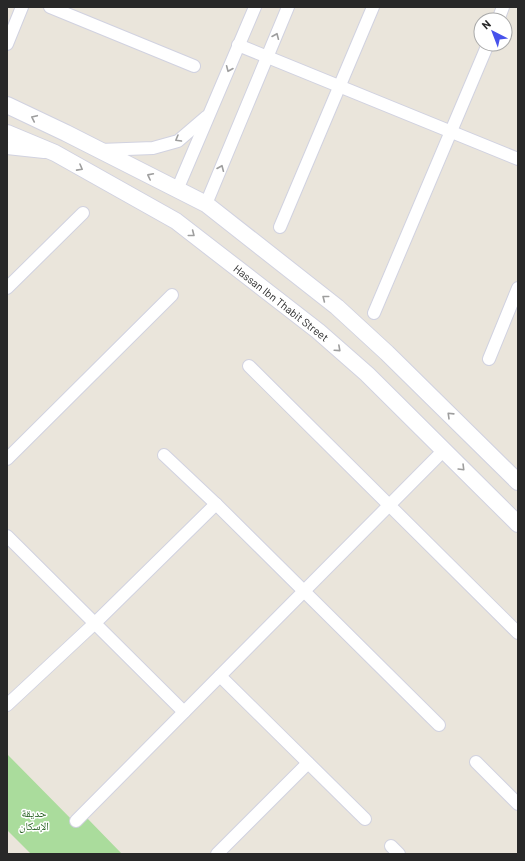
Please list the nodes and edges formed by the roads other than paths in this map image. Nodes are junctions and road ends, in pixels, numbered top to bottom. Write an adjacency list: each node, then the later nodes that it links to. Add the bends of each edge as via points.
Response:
1 (22, 7): 6 (street)
2 (50, 7): 10 (street)
3 (255, 7): 7 (street)
4 (288, 7): 9 (street, one-way to 4)
5 (373, 7): 11 (street)
6 (7, 44)
7 (238, 45): 9 (street); 13 (street, one-way to 13)
8 (485, 52): 14 (street)
9 (267, 57): 11 (street); 21 (street, one-way to 9)
10 (194, 66)
11 (339, 86): 14 (street); 23 (street)
12 (7, 105): 17 (street, one-way to 12)
13 (209, 115): 17 (street, one-way to 17, via 178,141 153,148); 20 (street)
14 (451, 132): 19 (street); 27 (street)
15 (7, 133): 18 (street, Hassan Ibn Thabit Street)
16 (7, 148): 18 (street)
17 (98, 150): 20 (street, one-way to 17)
18 (54, 153): 30 (street, Hassan Ibn Thabit Street, one-way to 30, via 176,221 318,331 367,374)
19 (518, 159)
20 (177, 190): 21 (street)
21 (206, 204): 33 (street, one-way to 21, via 337,307)
22 (83, 212): 24 (street)
23 (280, 227)
24 (7, 288)
25 (518, 288): 28 (street)
26 (172, 295): 32 (street)
27 (374, 313)
28 (489, 359)
29 (249, 366): 35 (street)
30 (444, 450): 35 (street); 36 (street, Hassan Ibn Thabit Street, one-way to 36)
31 (164, 455): 34 (street)
32 (7, 459)
33 (518, 482)
34 (216, 504): 38 (street); 39 (street)
35 (389, 505): 38 (street); 40 (street)
36 (518, 524)
37 (7, 536): 39 (street)
38 (304, 591): 41 (street); 44 (street)
39 (95, 623): 42 (street); 43 (street)
40 (518, 632)
41 (220, 676): 43 (street); 46 (street)
42 (7, 705)
43 (184, 712): 49 (street)
44 (439, 724)
45 (476, 762): 47 (street)
46 (308, 763): 48 (street); 50 (street)
47 (518, 804)
48 (365, 819)
49 (76, 821)
50 (217, 854)

